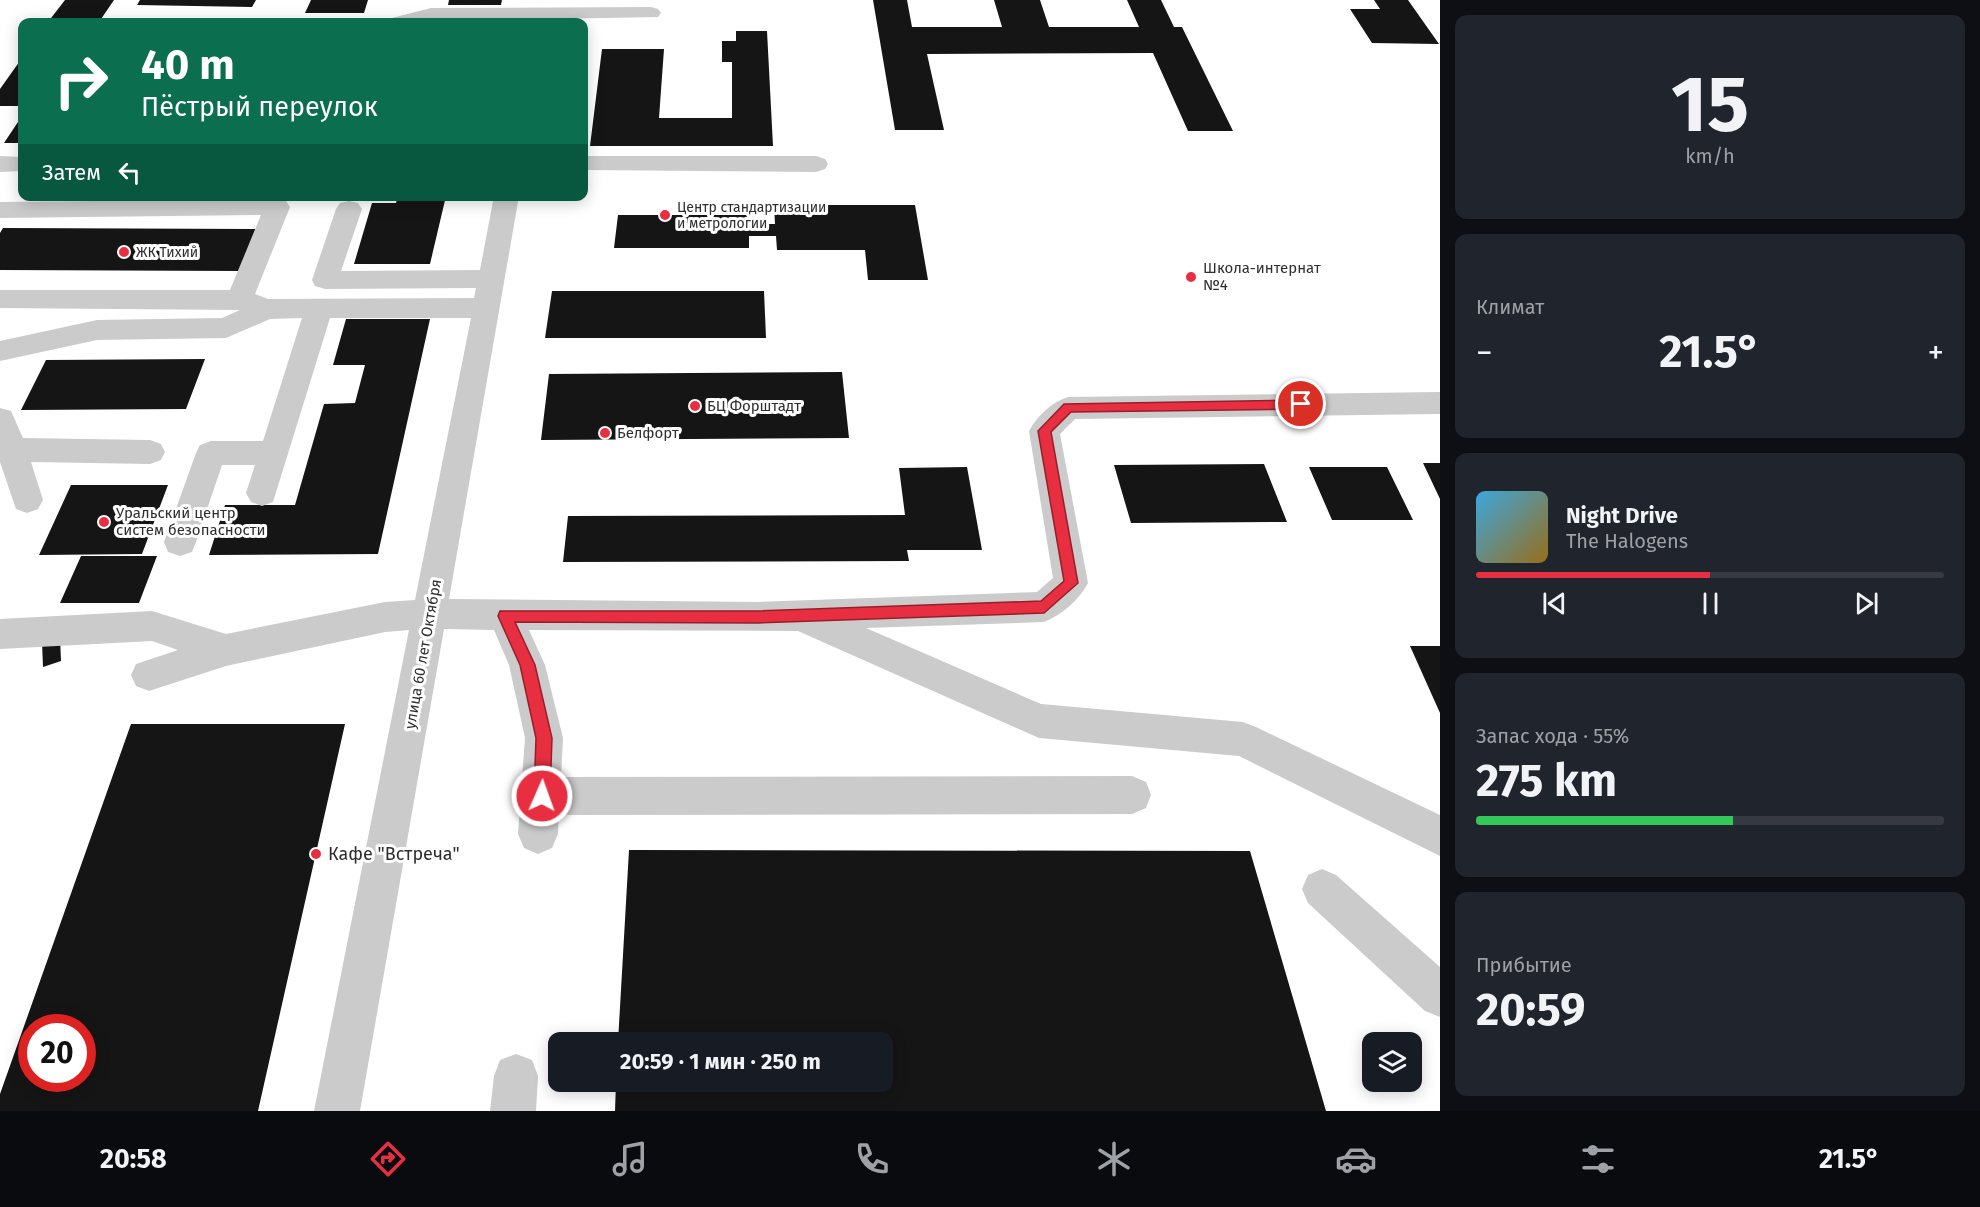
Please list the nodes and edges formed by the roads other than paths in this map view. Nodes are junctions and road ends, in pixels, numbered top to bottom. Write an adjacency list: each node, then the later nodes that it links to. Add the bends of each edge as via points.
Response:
1 (544, 12): 2 (street); 3 (street, via 431,14)
2 (651, 14)
3 (415, 18)
4 (0, 164): 5 (street)
5 (18, 164)
6 (588, 164): 7 (street)
7 (816, 164)
8 (506, 201): 11 (street, улица 60 лет Октября)
9 (349, 209): 11 (street, via 325,280)
10 (0, 210): 13 (street, via 277,207)
11 (491, 279): 14 (street, улица 60 лет Октября)
12 (0, 299): 13 (street)
13 (240, 299): 15 (street)
14 (486, 308): 16 (street); 26 (street, улица 60 лет Октября)
15 (266, 309): 16 (street); 17 (street, via 226,328 97,330)
16 (319, 309): 22 (street)
17 (0, 351)
18 (1440, 403): 27 (street, via 1068,408 1044,431 1071,583 1044,607)
19 (0, 420): 20 (street)
20 (12, 450): 21 (street); 24 (street)
21 (150, 452)
22 (275, 453): 23 (street); 25 (street, via 197,453)
23 (262, 493)
24 (27, 500)
25 (180, 542)
26 (431, 614): 28 (street); 30 (street, via 385,617); 38 (street, улица 60 лет Октября)
27 (799, 615): 28 (street); 35 (street, via 1040,721 1243,738)
28 (505, 616): 33 (street, via 527,665 544,738)
29 (0, 634): 30 (street, via 152,626)
30 (226, 650): 31 (street)
31 (149, 675)
32 (1132, 795): 33 (street)
33 (542, 796): 34 (street)
34 (538, 834)
35 (1440, 836)
36 (1322, 889): 37 (street)
37 (1440, 996)
38 (337, 1111)

